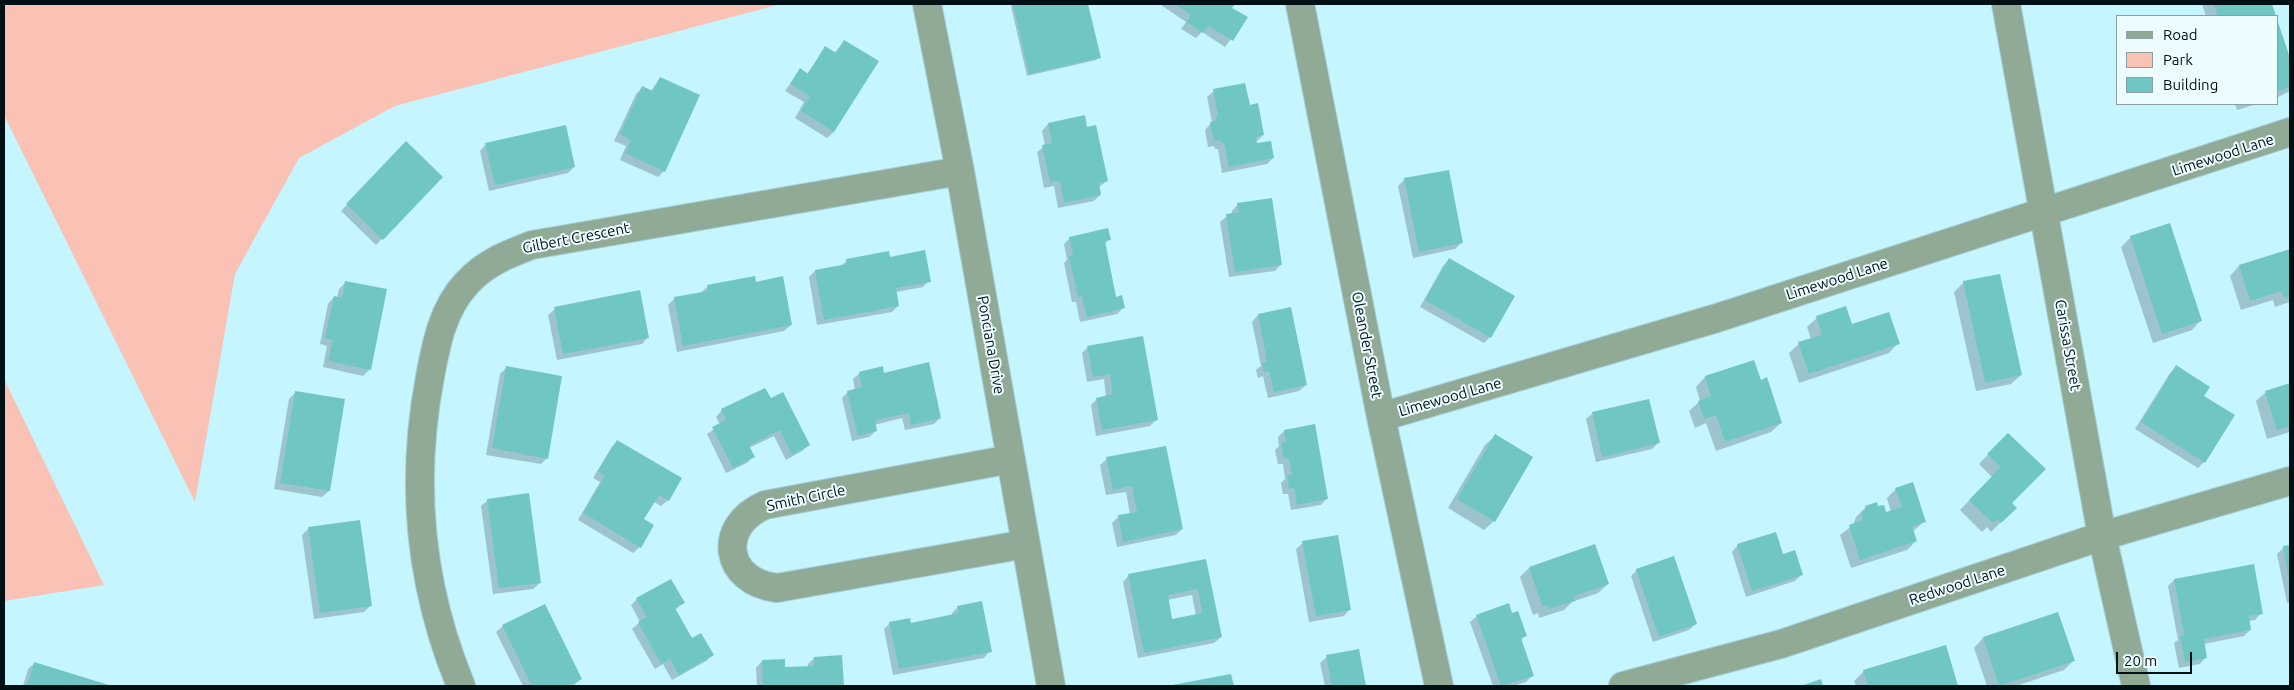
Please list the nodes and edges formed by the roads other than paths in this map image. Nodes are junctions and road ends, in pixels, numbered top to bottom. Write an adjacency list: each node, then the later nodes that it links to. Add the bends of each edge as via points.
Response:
1 (927, 4): 5 (street, Ponciana Drive)
2 (1300, 4): 7 (street, Oleander Street)
3 (2006, 4): 6 (street, Carissa Street)
4 (2290, 132): 6 (street, Limewood Lane)
5 (960, 171): 8 (street, Ponciana Drive); 12 (street, Gilbert Crescent, via 532,244 492,261 467,283 449,308 435,349 422,429 419,472 420,519 431,590 442,634)
6 (2045, 213): 7 (street, Limewood Lane, via 1717,318); 10 (street, Carissa Street)
7 (1381, 417): 14 (street, Oleander Street)
8 (1011, 459): 11 (street, Ponciana Drive); 11 (street, Smith Circle, via 765,505 749,512 738,524 732,538 732,554 737,567 749,580 760,586 777,588)
9 (2290, 481): 10 (street, Redwood Lane)
10 (2102, 536): 15 (street, Redwood Lane, via 1781,644); 16 (street, Carissa Street)
11 (1026, 544): 13 (street, Ponciana Drive)
12 (461, 686)
13 (1051, 686)
14 (1439, 686)
15 (1622, 686)
16 (2136, 686)

